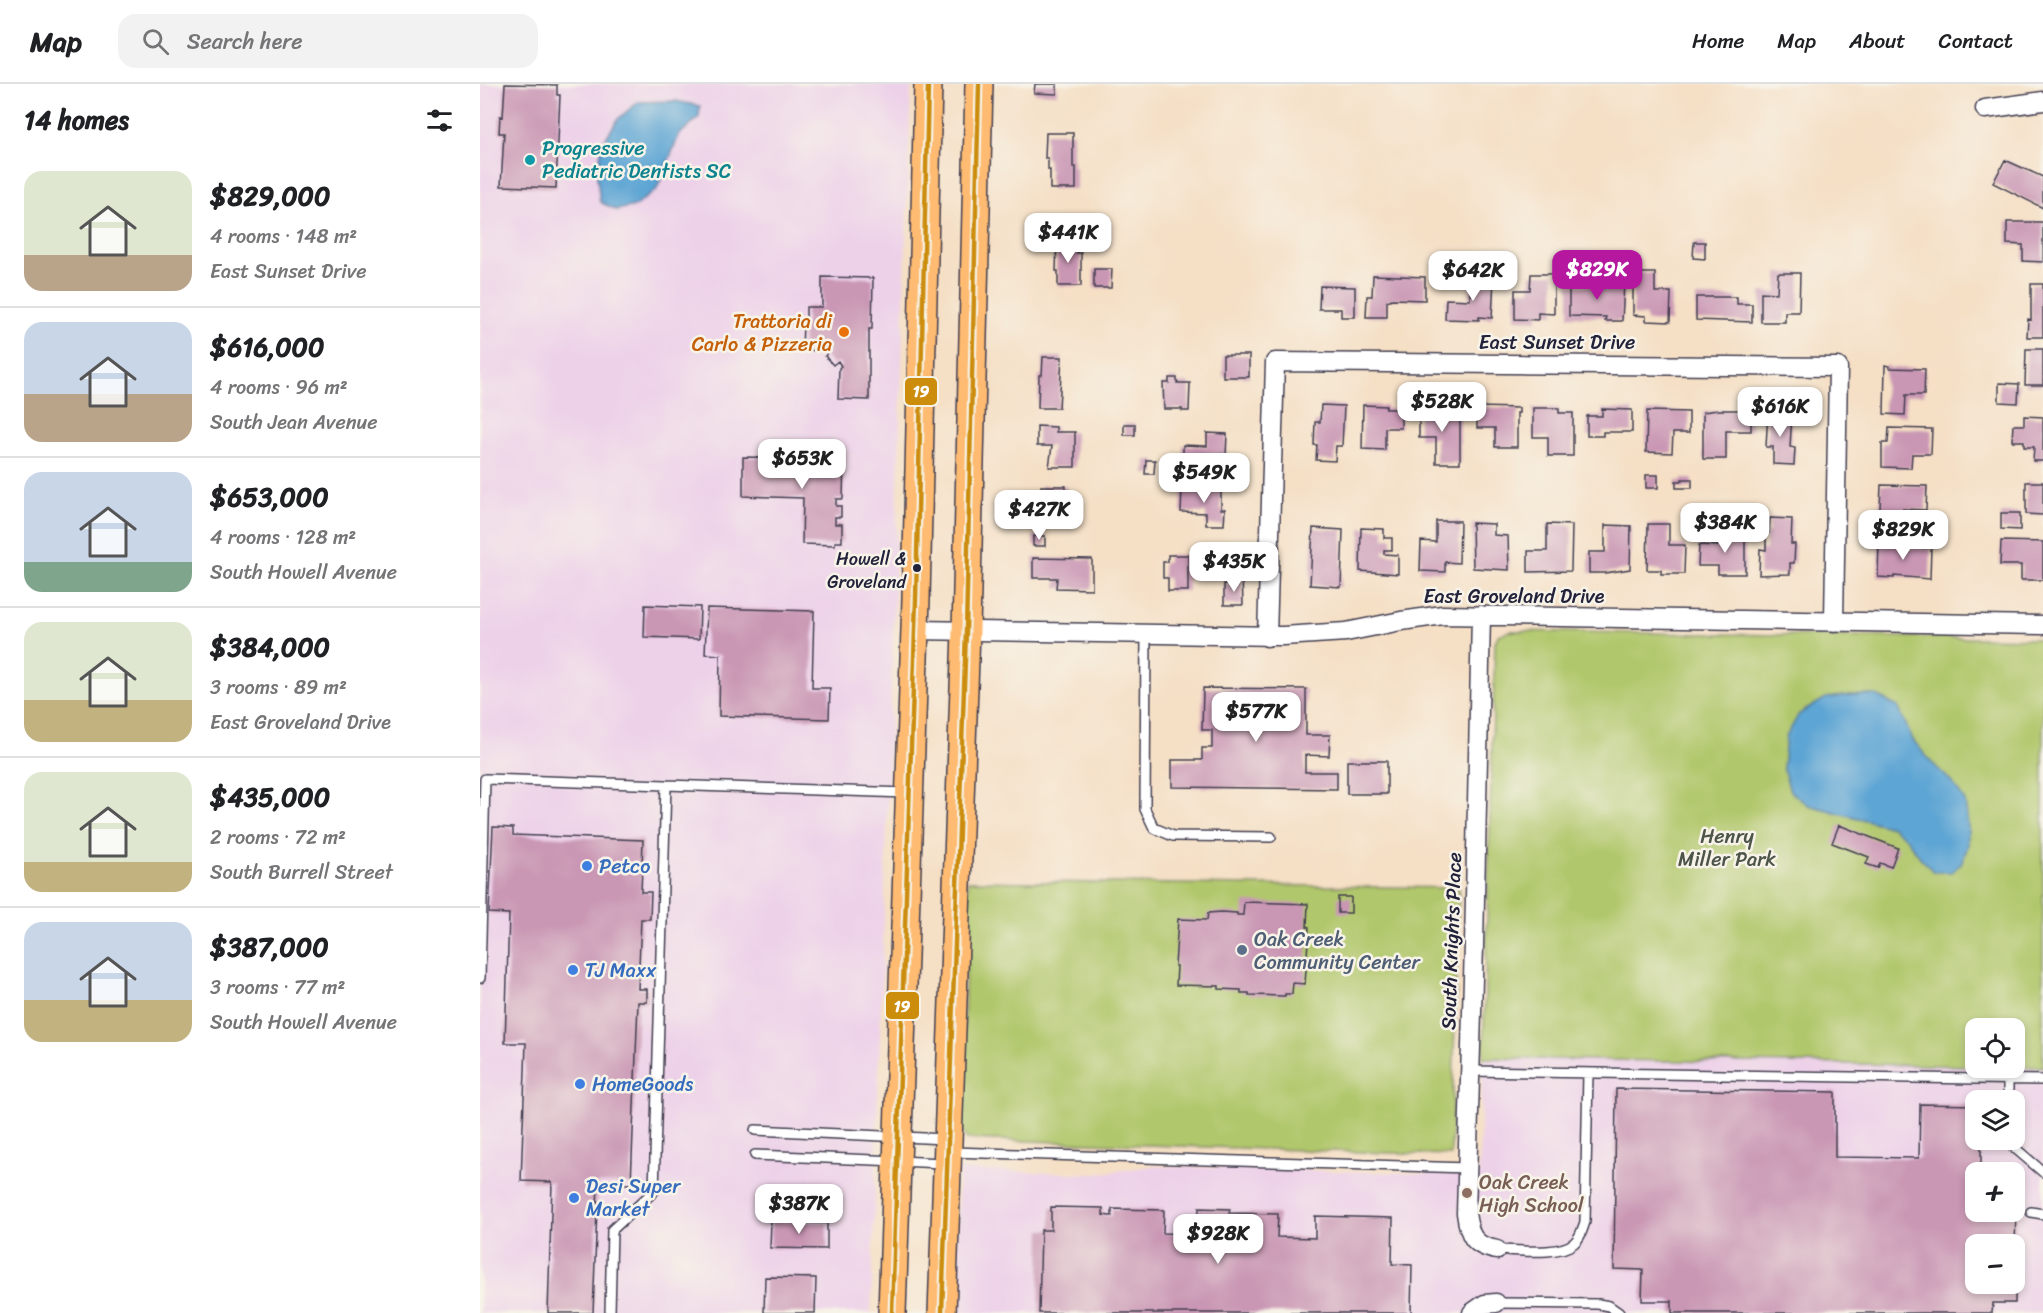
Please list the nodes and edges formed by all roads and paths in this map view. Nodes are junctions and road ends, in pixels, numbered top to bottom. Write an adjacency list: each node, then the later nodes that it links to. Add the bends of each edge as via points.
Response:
1 (928, 84): 8 (main road)
2 (977, 84): 9 (main road)
3 (2043, 101): 4 (street)
4 (1985, 109)
5 (1481, 615): 6 (street, East Groveland Drive); 11 (street, East Groveland Drive, via 1435,616 1346,632); 16 (street, South Knights Place)
6 (1834, 622): 7 (street, East Groveland Drive); 11 (street, East Sunset Drive, via 1838,367 1275,362)
7 (2043, 625)
8 (914, 630): 9 (street, East Groveland Drive); 13 (main road)
9 (966, 631): 10 (street, East Groveland Drive); 24 (main road)
10 (1146, 634): 11 (street, East Groveland Drive); 14 (lane, via 1145,809 1154,828 1173,836)
11 (1267, 637)
12 (666, 785): 13 (lane); 15 (lane, via 485,779); 32 (lane, via 654,1191 612,1230)
13 (909, 793): 22 (main road)
14 (1271, 837)
15 (480, 978)
16 (1470, 1071): 17 (lane); 26 (street, South Knights Place)
17 (1588, 1073): 18 (lane); 30 (lane, via 1585,1222 1581,1235 1562,1249)
18 (2008, 1079): 19 (lane); 20 (lane)
19 (2043, 1080)
20 (2008, 1090)
21 (755, 1130): 22 (lane)
22 (898, 1149): 24 (lane); 24 (lane); 25 (lane); 33 (main road)
23 (2017, 1150): 27 (lane)
24 (948, 1152): 26 (lane); 34 (main road)
25 (754, 1155)
26 (1467, 1168): 30 (street, South Knights Place, via 1468,1230 1476,1242)
27 (2043, 1172)
28 (2031, 1212): 29 (lane)
29 (2043, 1214)
30 (1497, 1250)
31 (1496, 1303): 35 (street, via 1485,1304); 36 (lane, via 1598,1304)
32 (610, 1313)
33 (892, 1313)
34 (942, 1313)
35 (1472, 1313)
36 (1619, 1313)

